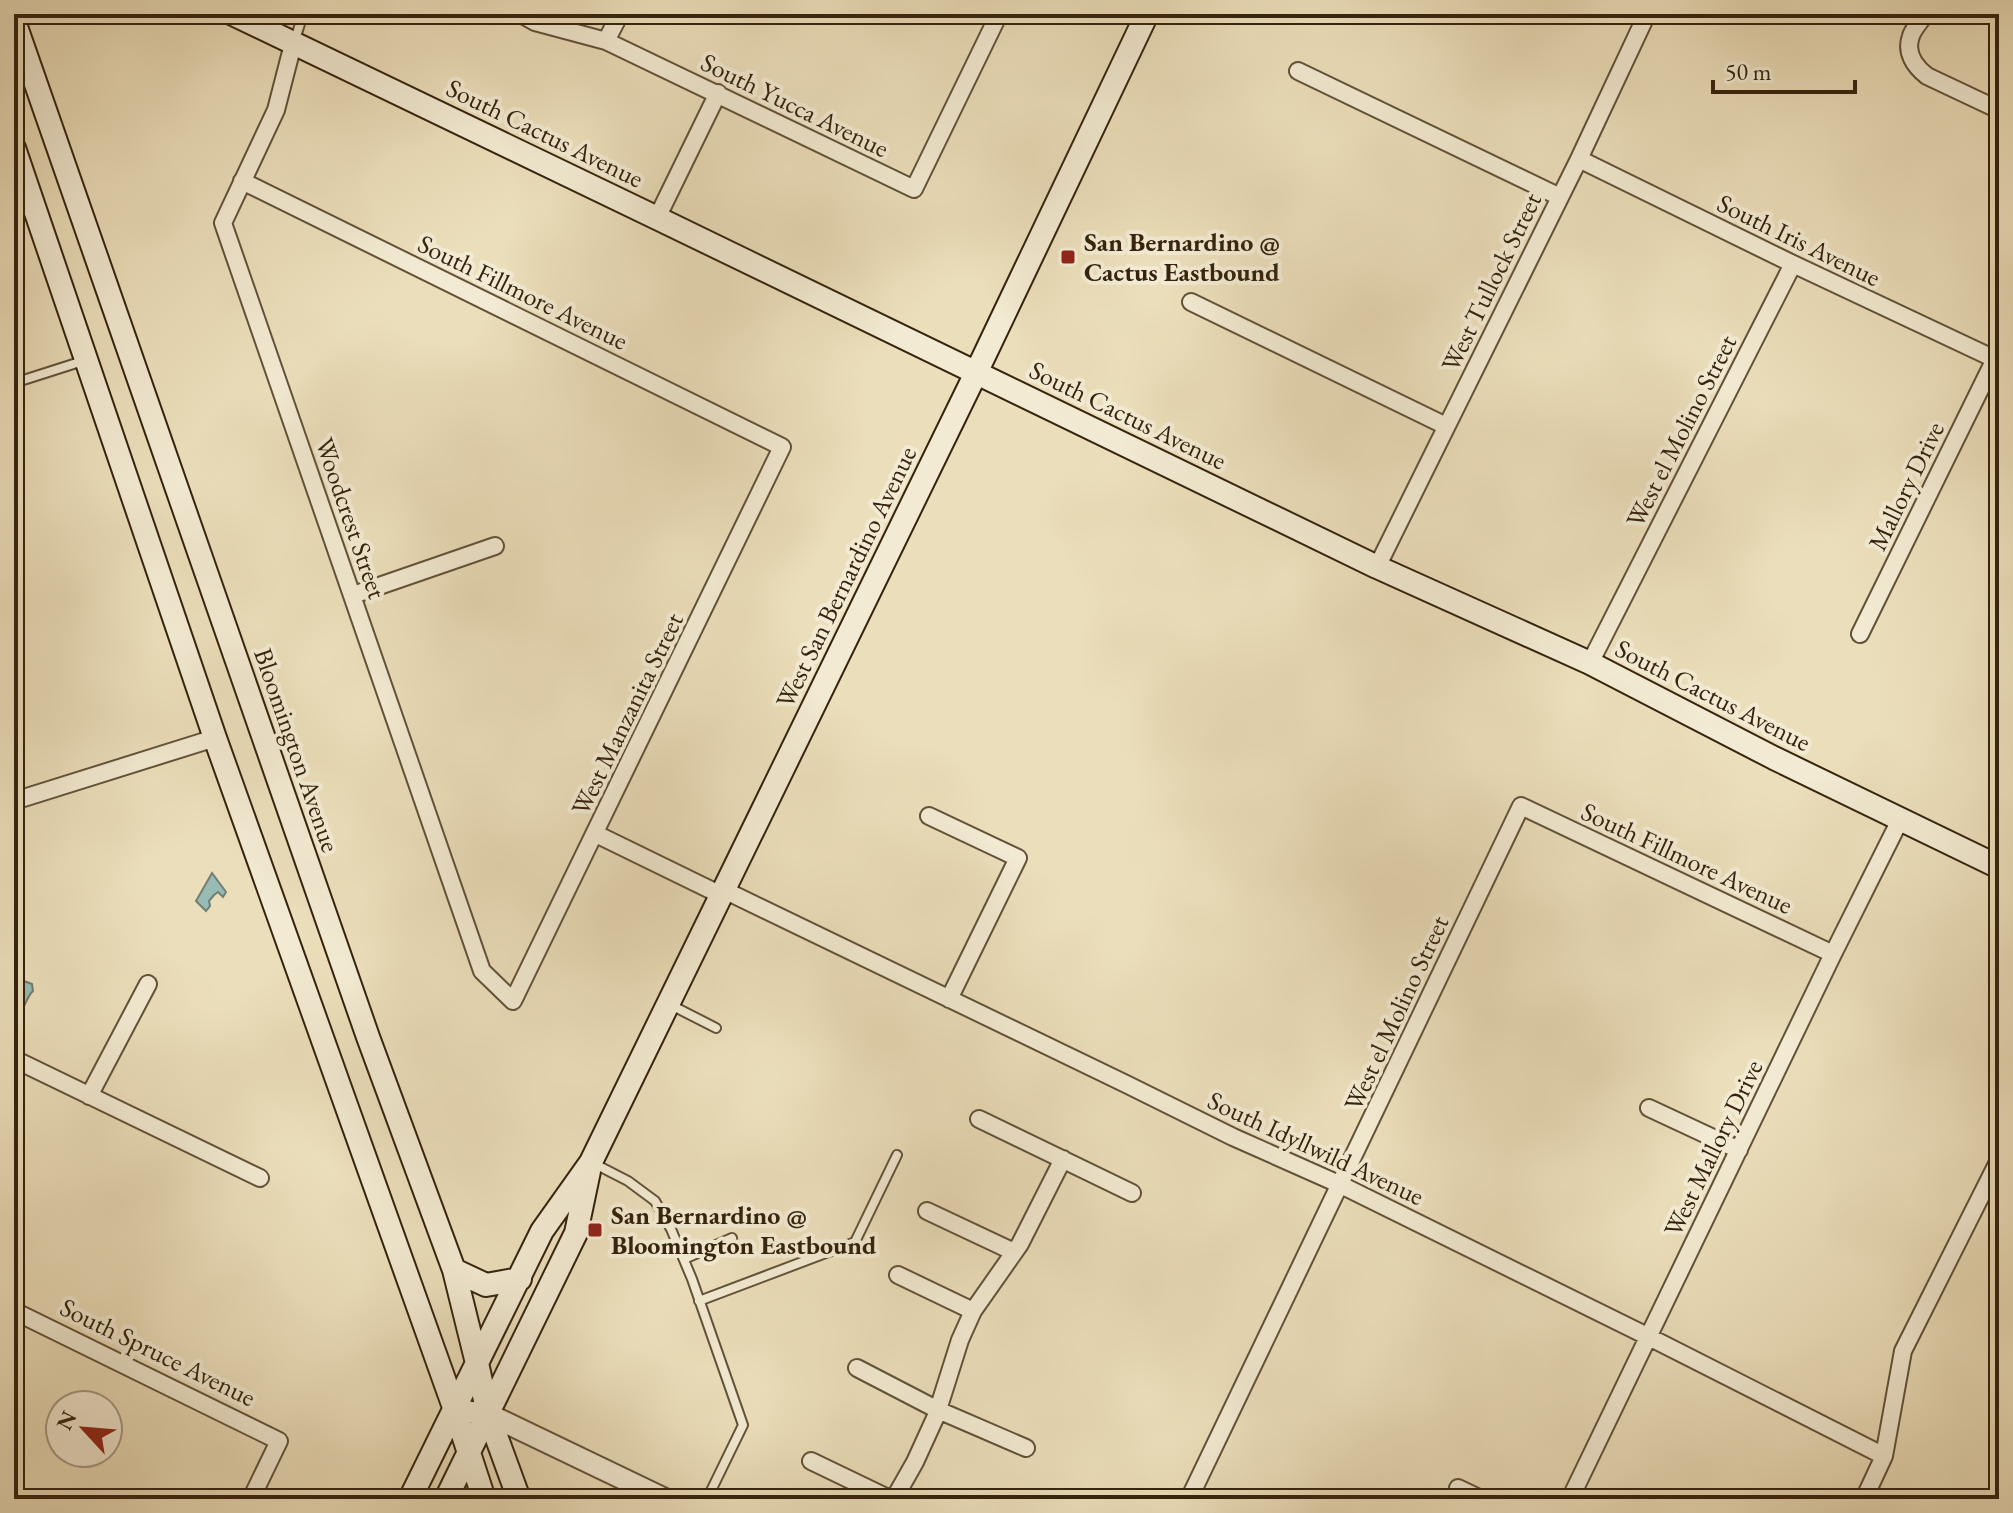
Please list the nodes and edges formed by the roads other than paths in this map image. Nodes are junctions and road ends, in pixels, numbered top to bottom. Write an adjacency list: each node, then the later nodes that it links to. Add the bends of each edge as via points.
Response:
1 (233, 14): 11 (main road, South Cactus Avenue)
2 (303, 14): 11 (lane)
3 (521, 14): 10 (street, South Yucca Avenue)
4 (620, 14): 10 (street)
5 (999, 14): 13 (street, South Yucca Avenue, via 914,189)
6 (1147, 14): 24 (main road, West San Bernardino Avenue)
7 (1647, 14): 16 (street, West Tullock Street)
8 (1925, 14): 14 (street, via 1911,35 1909,50 1918,69)
9 (14, 21): 63 (main road, Bloomington Avenue)
10 (606, 41): 13 (street, South Yucca Avenue)
11 (293, 44): 17 (street, Woodcrest Street, via 276,110); 19 (main road, South Cactus Avenue)
12 (1298, 71): 18 (street)
13 (718, 93): 19 (street)
14 (1999, 110)
15 (14, 148): 22 (main road)
16 (1579, 159): 18 (street, West Tullock Street); 20 (street, South Iris Avenue)
17 (242, 181): 27 (street, South Fillmore Avenue); 30 (street, Woodcrest Street, via 223,223)
18 (1560, 197): 26 (street, West Tullock Street)
19 (657, 218): 24 (main road, South Cactus Avenue)
20 (1793, 264): 23 (street, South Iris Avenue); 32 (street, West el Molino Street)
21 (1191, 302): 26 (street)
22 (86, 360): 25 (lane); 33 (main road)
23 (1997, 360): 31 (street, Mallory Drive)
24 (976, 373): 29 (main road, South Cactus Avenue); 40 (main road, West San Bernardino Avenue)
25 (14, 383)
26 (1446, 426): 29 (street, West Tullock Street)
27 (782, 447): 38 (street, West Manzanita Street)
28 (495, 546): 30 (street)
29 (1377, 567): 32 (main road, South Cactus Avenue)
30 (353, 595): 44 (street, Woodcrest Street, via 482,971)
31 (1860, 634)
32 (1590, 663): 37 (main road, South Cactus Avenue)
33 (215, 738): 34 (street); 72 (main road)
34 (14, 801)
35 (1521, 806): 41 (street, South Fillmore Avenue); 57 (street, West el Molino Street)
36 (929, 816): 43 (street, via 1018,858)
37 (1901, 818): 39 (main road, South Cactus Avenue); 41 (street, West Mallory Drive)
38 (596, 834): 40 (street, South Idyllwild Avenue); 44 (street, West Manzanita Street)
39 (1999, 867)
40 (722, 893): 43 (street, South Idyllwild Avenue); 45 (main road, West San Bernardino Avenue)
41 (1833, 954): 51 (street, West Mallory Drive)
42 (148, 984): 48 (street)
43 (949, 999): 57 (street, South Idyllwild Avenue)
44 (513, 1001)
45 (668, 1003): 46 (lane); 55 (main road, West San Bernardino Avenue)
46 (716, 1028)
47 (14, 1059): 48 (street)
48 (89, 1096): 56 (street)
49 (1649, 1108): 51 (street)
50 (979, 1119): 53 (street)
51 (1739, 1150): 69 (street, West Mallory Drive)
52 (897, 1155): 66 (lane, via 855,1242)
53 (1063, 1159): 58 (street); 61 (street)
54 (1999, 1160): 77 (street, via 1903,1351)
55 (591, 1162): 62 (lane, via 655,1201); 65 (main road, West San Bernardino Avenue, via 542,1231); 74 (main road, West San Bernardino Avenue, via 576,1233)
56 (260, 1178)
57 (1341, 1185): 69 (street, South Idyllwild Avenue); 88 (street, West el Molino Street)
58 (1132, 1193)
59 (927, 1211): 61 (street)
60 (732, 1238): 62 (lane)
61 (1014, 1252): 68 (street)
62 (684, 1259): 66 (lane)
63 (454, 1270): 65 (main road, via 486,1285); 70 (main road, Bloomington Avenue)
64 (898, 1275): 68 (street)
65 (520, 1279): 70 (main road, West San Bernardino Avenue)
66 (699, 1301): 86 (lane, via 743,1425)
67 (14, 1311): 80 (street, South Spruce Avenue, via 279,1441)
68 (973, 1311): 73 (street)
69 (1649, 1337): 77 (street, South Idyllwild Avenue); 90 (street, West Mallory Drive)
70 (477, 1363): 72 (main road, West San Bernardino Avenue); 74 (main road, Bloomington Avenue)
71 (857, 1368): 73 (street)
72 (455, 1410): 74 (street); 76 (main road); 81 (main road, West San Bernardino Avenue)
73 (938, 1410): 75 (street); 87 (street)
74 (488, 1414): 76 (main road, West San Bernardino Avenue); 84 (main road, Bloomington Avenue); 85 (street)
75 (1026, 1448)
76 (468, 1454): 82 (main road, West San Bernardino Avenue); 83 (main road)
77 (1884, 1456): 91 (street)
78 (811, 1461): 87 (street)
79 (1458, 1488): 89 (street)
80 (251, 1499)
81 (410, 1499)
82 (446, 1499)
83 (484, 1499)
84 (519, 1499)
85 (665, 1499)
86 (707, 1499)
87 (892, 1499)
88 (1189, 1499)
89 (1481, 1499)
90 (1570, 1499)
91 (1864, 1499)

